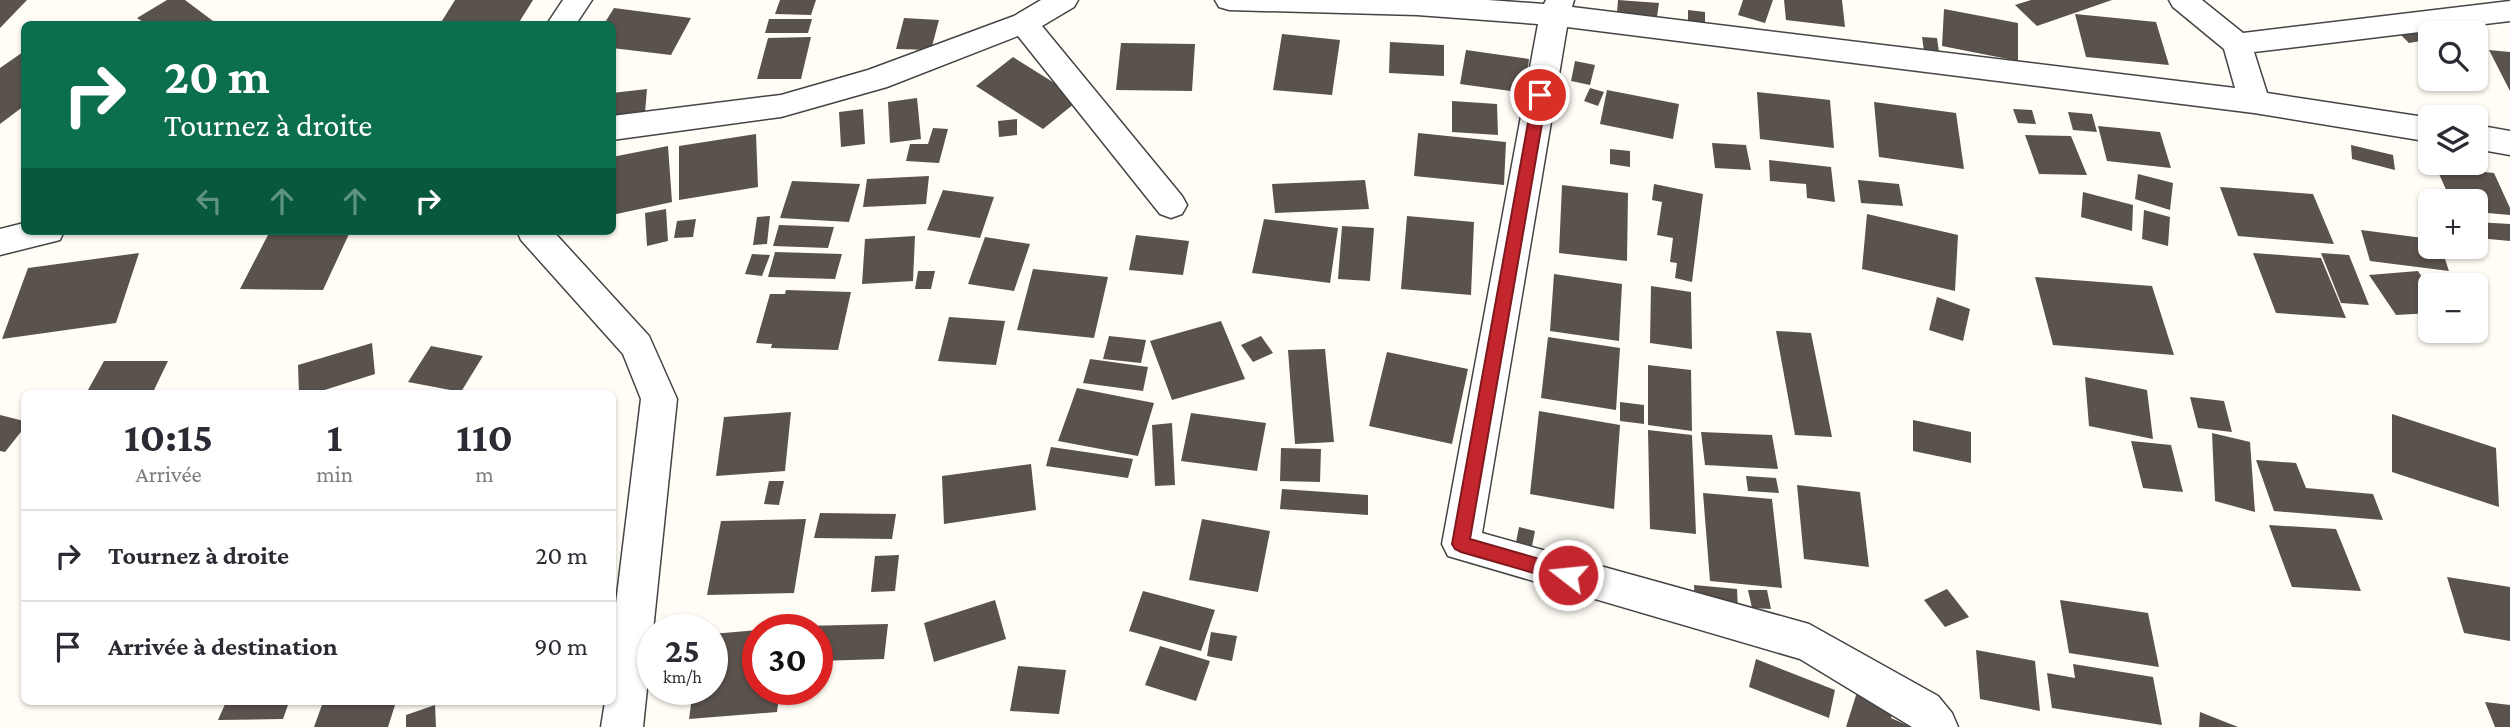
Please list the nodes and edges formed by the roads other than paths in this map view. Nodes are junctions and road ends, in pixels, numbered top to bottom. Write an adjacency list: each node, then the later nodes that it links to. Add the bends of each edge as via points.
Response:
1 (578, 0): 8 (street)
2 (1065, 0): 9 (street)
3 (1229, 0): 5 (street)
4 (2183, 0): 10 (street)
5 (1414, 3): 6 (street)
6 (1557, 8): 11 (street); 21 (street, via 1461,544 1809,643 1924,710)
7 (2510, 11): 10 (street)
8 (563, 21)
9 (1024, 23): 12 (street, via 876,79 781,106); 16 (street)
10 (2237, 44): 11 (street)
11 (2254, 102): 13 (street)
12 (616, 127)
13 (2418, 128)
14 (2488, 139): 15 (street)
15 (2510, 142)
16 (1171, 205)
17 (36, 235): 19 (street)
18 (537, 235): 20 (street, via 637,346 659,399)
19 (2, 247)
20 (622, 727)
21 (1937, 727)

